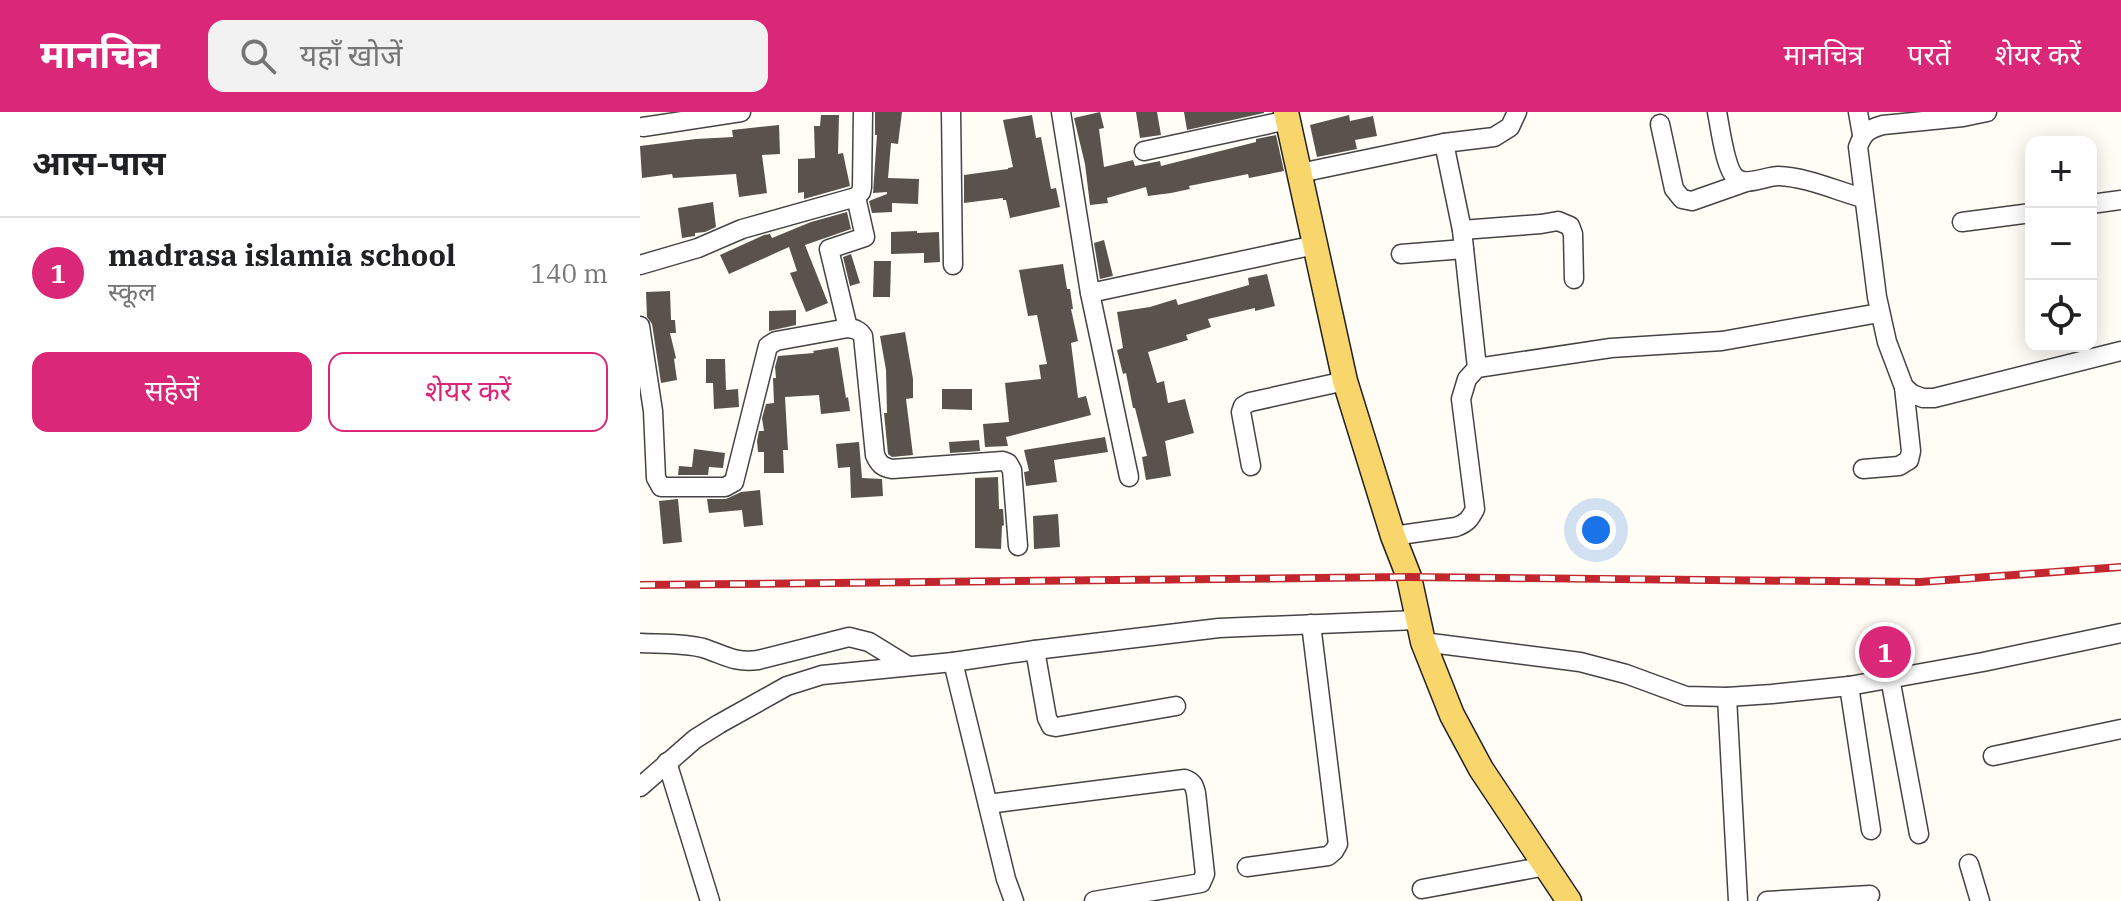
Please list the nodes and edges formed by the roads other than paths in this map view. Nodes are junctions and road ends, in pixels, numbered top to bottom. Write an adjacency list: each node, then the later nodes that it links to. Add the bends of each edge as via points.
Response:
1 (741, 112): 12 (street)
2 (863, 112): 18 (street, via 862,187)
3 (951, 112): 28 (street)
4 (1061, 112): 30 (street)
5 (1517, 112): 14 (street, via 1510,127 1494,137)
6 (1717, 112): 17 (street, via 1730,168)
7 (1858, 112): 13 (street)
8 (1987, 112): 10 (street)
9 (1287, 116): 15 (street); 16 (main road)
10 (1912, 117): 13 (street)
11 (1660, 124): 17 (street, via 1674,189 1682,199 1692,201)
12 (643, 127)
13 (1862, 135): 19 (street, via 1858,147)
14 (1444, 143): 16 (street); 24 (street)
15 (1144, 151)
16 (1300, 173): 25 (main road)
17 (1746, 182): 19 (street, via 1778,176)
18 (856, 197): 27 (street); 33 (street, via 865,237 829,249)
19 (1863, 198): 31 (street)
20 (2121, 200): 21 (street)
21 (2097, 203)
22 (2025, 214): 23 (street)
23 (1962, 222)
24 (1463, 239): 26 (street); 29 (street, via 1564,222 1573,234); 35 (street)
25 (1315, 245): 30 (street); 36 (main road)
26 (1401, 254)
27 (640, 265)
28 (953, 265)
29 (1574, 279)
30 (1090, 293): 40 (street)
31 (1879, 313): 35 (street, via 1722,341 1611,348); 37 (street)
32 (640, 326): 33 (street, via 653,411 656,478 668,488 725,487 734,482 771,342)
33 (848, 328): 42 (street, via 863,336 878,463 892,469 1008,463)
34 (2121, 351): 37 (street, via 1934,398)
35 (1477, 368): 41 (street, via 1461,399 1475,509 1465,524 1456,527)
36 (1345, 381): 38 (street, via 1243,406); 41 (main road)
37 (1904, 387): 39 (street, via 1909,460)
38 (1251, 466)
39 (1863, 469)
40 (1129, 477)
41 (1393, 536): 44 (main road, via 1409,577)
42 (1018, 546)
43 (1311, 624): 44 (street); 47 (street, via 1219,628); 63 (street, via 1338,844 1328,856)
44 (1420, 631): 52 (street, via 1580,662 1686,696); 62 (main road, via 1452,715)
45 (2121, 633): 50 (street)
46 (640, 643): 49 (street, via 692,646 747,661 849,637 869,642)
47 (1035, 650): 48 (street); 53 (street, via 1051,726)
48 (953, 662): 49 (street); 58 (street)
49 (908, 666): 56 (street, via 804,679 719,724)
50 (1890, 678): 51 (street); 60 (street)
51 (1849, 686): 52 (street); 59 (street)
52 (1727, 697): 70 (street)
53 (1176, 706)
54 (2121, 729): 55 (street)
55 (1993, 756)
56 (667, 762): 57 (street); 66 (street)
57 (640, 787)
58 (988, 804): 67 (street); 68 (street, via 1191,781 1205,874 1201,883)
59 (1871, 830)
60 (1919, 834)
61 (1969, 864): 72 (street)
62 (1546, 866): 64 (street); 69 (main road)
63 (1247, 867)
64 (1422, 889)
65 (1870, 895): 71 (street)
66 (710, 901)
67 (1014, 901)
68 (1094, 901)
69 (1569, 901)
70 (1738, 901)
71 (1767, 901)
72 (1980, 901)

